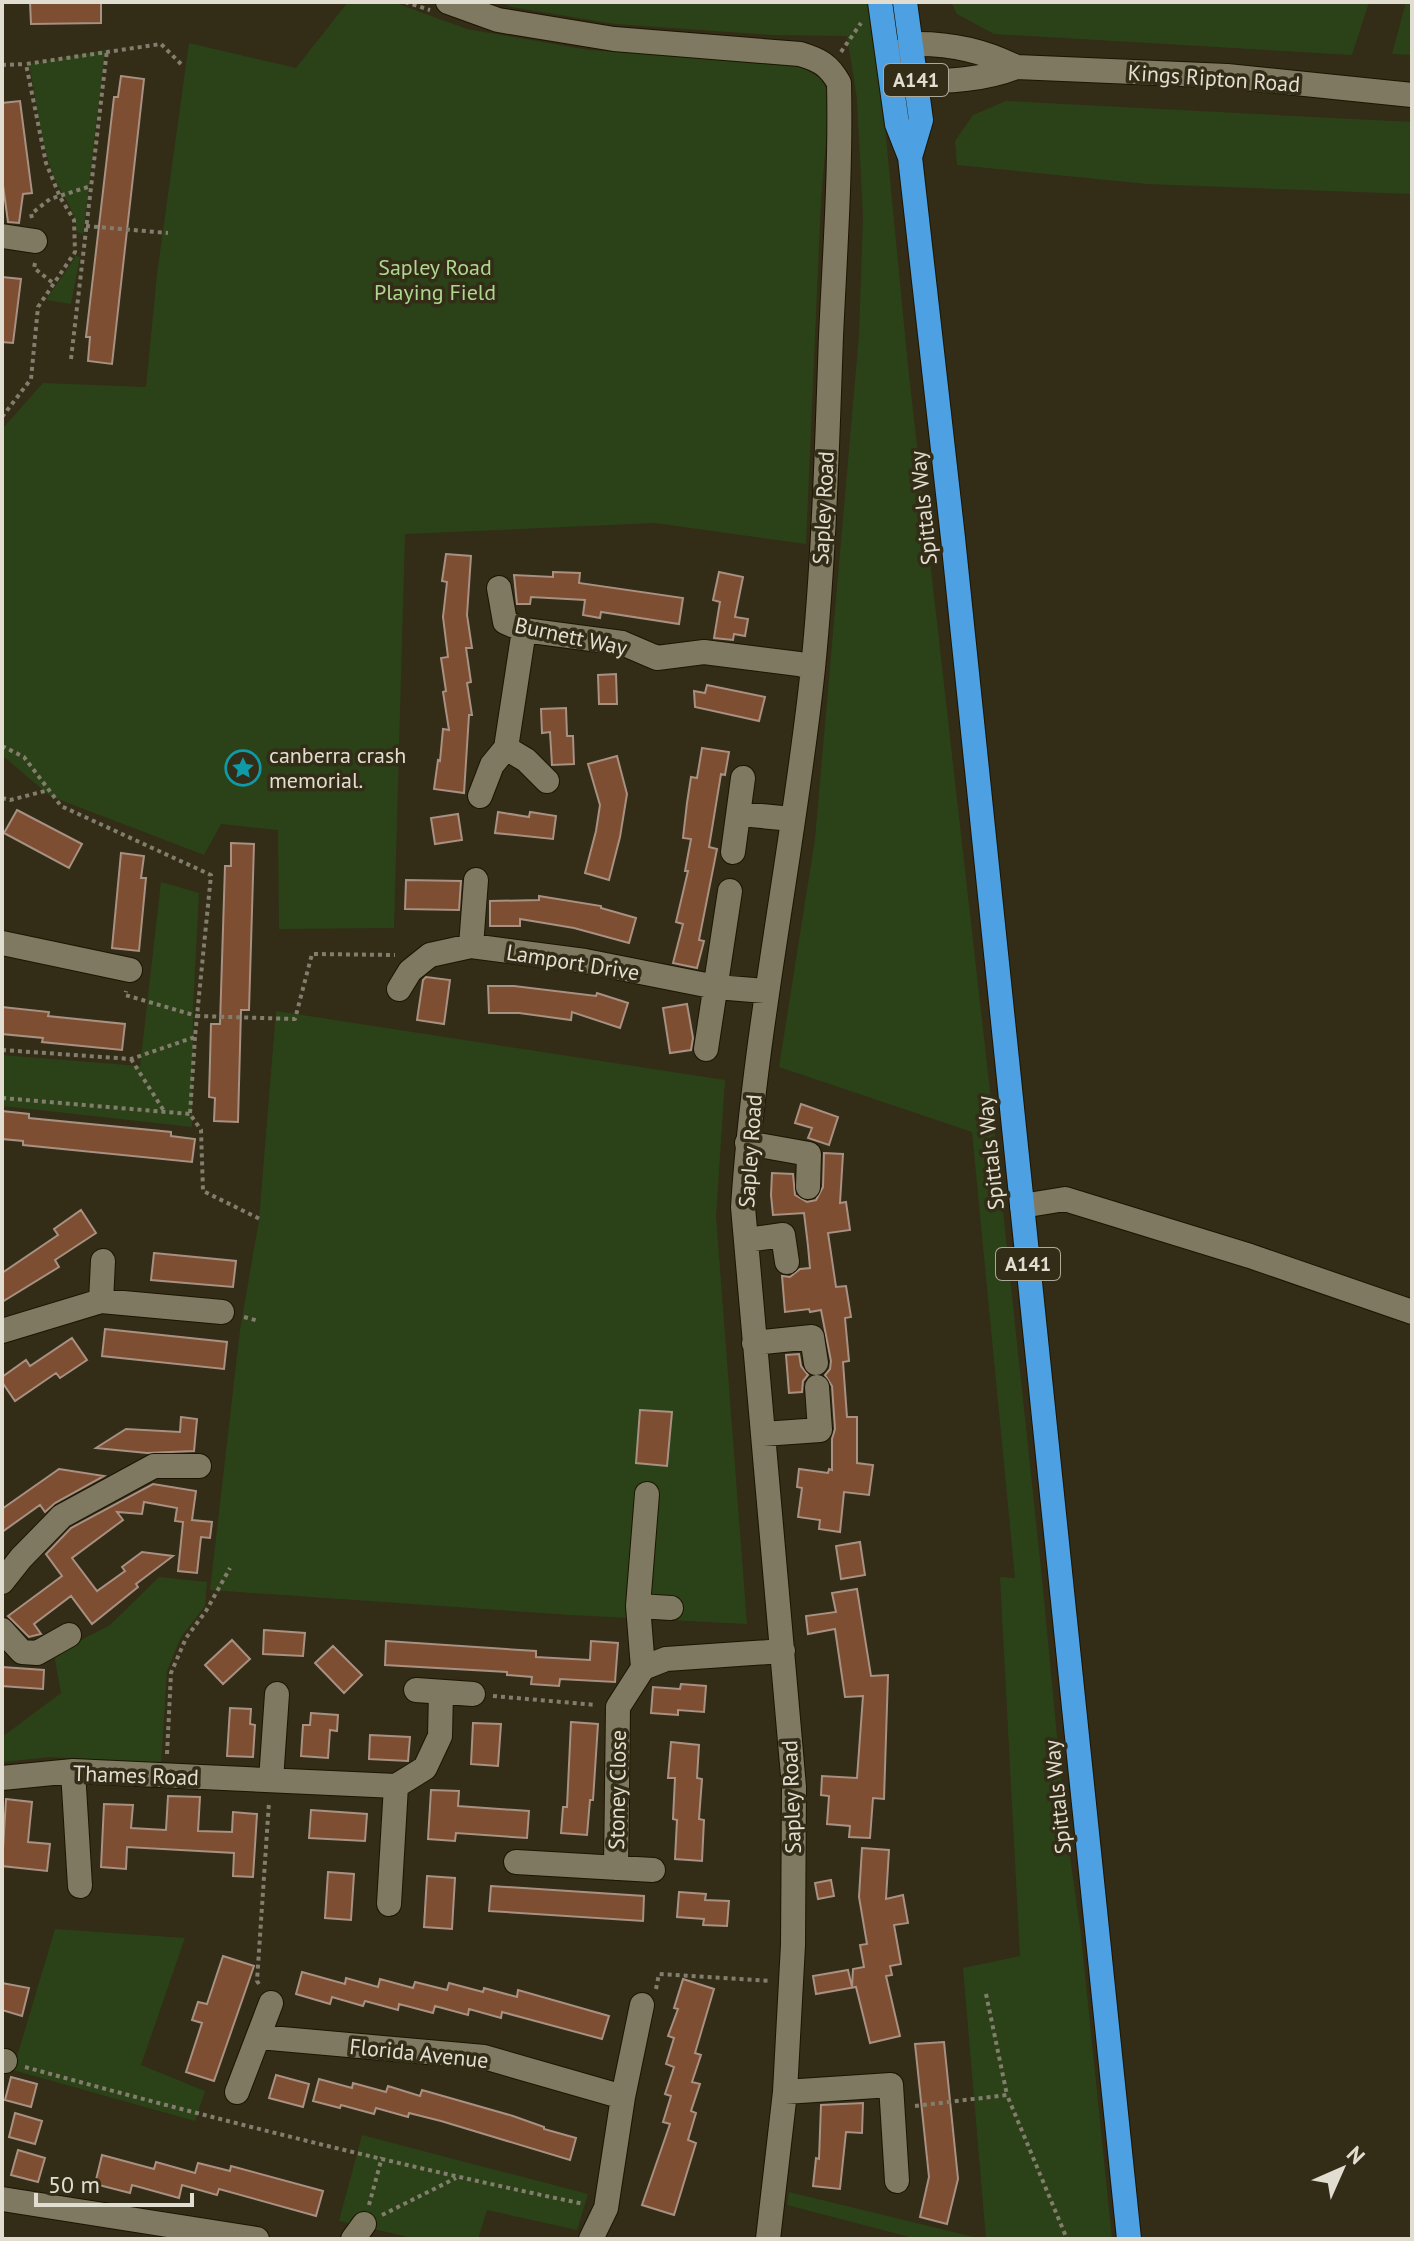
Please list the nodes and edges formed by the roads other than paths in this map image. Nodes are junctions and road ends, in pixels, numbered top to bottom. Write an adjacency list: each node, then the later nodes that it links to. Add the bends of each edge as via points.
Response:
1 (448, 2): 14 (street, Sapley Road, via 498,20 614,39 800,54 831,67 839,83 838,197)
2 (880, 2): 5 (highway, Spittals Way / A141)
3 (905, 2): 4 (highway, Spittals Way / A141)
4 (911, 44): 5 (street); 6 (street, Kings Ripton Road, via 977,51); 7 (highway, Spittals Way / A141)
5 (889, 63): 7 (street, Kings Ripton Road); 9 (highway, Spittals Way / A141, via 897,124)
6 (1016, 67): 7 (street, Kings Ripton Road, via 998,74); 8 (street, Kings Ripton Road, via 1227,76)
7 (916, 78): 9 (highway, Spittals Way / A141, via 921,120)
8 (1412, 95)
9 (910, 157): 33 (highway, Spittals Way / A141)
10 (2, 236): 11 (street)
11 (35, 241)
12 (499, 588): 13 (street, Burnett Way, via 505,622)
13 (524, 630): 14 (street, Burnett Way, via 622,643 657,658 704,652); 15 (street)
14 (813, 668): 20 (street, Sapley Road)
15 (506, 748): 17 (street); 18 (street, via 492,765)
16 (743, 778): 19 (street)
17 (547, 781)
18 (480, 796)
19 (740, 814): 20 (street); 21 (street)
20 (792, 819): 29 (street, Sapley Road)
21 (733, 852)
22 (476, 880): 25 (street)
23 (730, 891): 27 (street)
24 (2, 943): 26 (street)
25 (471, 946): 27 (street, Lamport Drive, via 585,961); 28 (street, Lamport Drive, via 430,955)
26 (130, 970)
27 (716, 987): 29 (street, Lamport Drive); 30 (street)
28 (399, 989)
29 (766, 991): 31 (street, Sapley Road)
30 (706, 1049)
31 (747, 1143): 32 (street, via 809,1154); 34 (street, Sapley Road)
32 (808, 1187)
33 (1022, 1206): 39 (street, via 1065,1199); 76 (highway, Spittals Way / A141)
34 (746, 1240): 36 (street, via 783,1235); 41 (street, Sapley Road)
35 (103, 1261): 37 (street)
36 (787, 1262)
37 (101, 1301): 38 (street); 40 (street)
38 (222, 1312)
39 (1412, 1312)
40 (2, 1331)
41 (754, 1343): 42 (street, Sapley Road); 42 (street, via 812,1337 816,1375 820,1430)
42 (763, 1434): 50 (street, Sapley Road)
43 (199, 1466): 45 (street, via 154,1466 62,1516)
44 (647, 1494): 46 (street)
45 (2, 1582)
46 (638, 1606): 47 (street); 51 (street)
47 (671, 1608)
48 (2, 1630): 49 (street, via 22,1652 37,1653)
49 (69, 1635)
50 (783, 1651): 51 (street, via 666,1659); 69 (street, Sapley Road, via 794,1787)
51 (643, 1668): 61 (street, Stoney Close, via 618,1707)
52 (416, 1690): 53 (street)
53 (441, 1692): 55 (street); 59 (street, via 440,1736 425,1768)
54 (277, 1694): 58 (street)
55 (473, 1694)
56 (73, 1771): 57 (street, Thames Road); 58 (street, Thames Road); 63 (street)
57 (2, 1778)
58 (271, 1780): 59 (street, Thames Road)
59 (396, 1786): 64 (street)
60 (516, 1862): 61 (street, Stoney Close)
61 (616, 1868): 62 (street, Stoney Close)
62 (653, 1870)
63 (80, 1886)
64 (389, 1904)
65 (271, 2003): 67 (street)
66 (642, 2005): 70 (street)
67 (259, 2037): 68 (street); 70 (street, Florida Avenue, via 484,2057)
68 (237, 2092)
69 (785, 2092): 71 (street, via 891,2085); 75 (street, Sapley Road)
70 (623, 2097): 74 (street, via 606,2208)
71 (897, 2181)
72 (2, 2199): 73 (street)
73 (257, 2239)
74 (591, 2239)
75 (768, 2239)
76 (1129, 2239)

